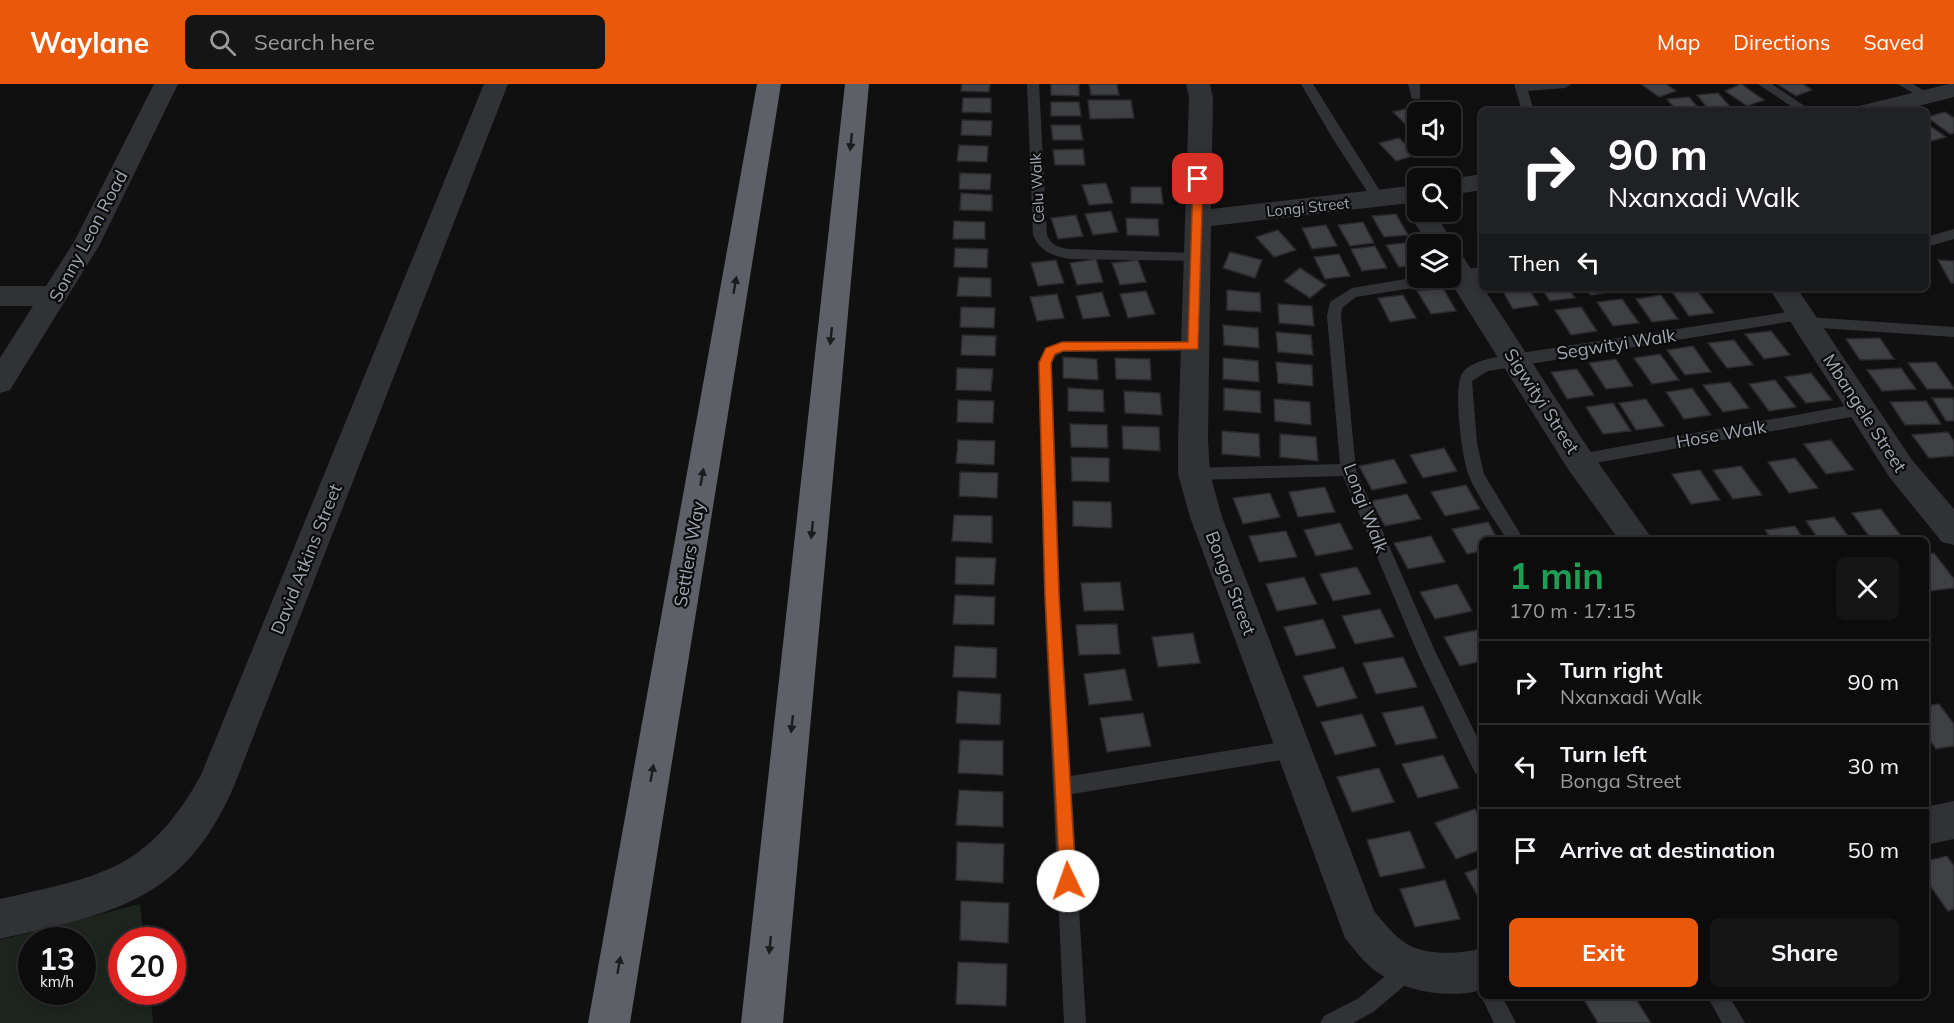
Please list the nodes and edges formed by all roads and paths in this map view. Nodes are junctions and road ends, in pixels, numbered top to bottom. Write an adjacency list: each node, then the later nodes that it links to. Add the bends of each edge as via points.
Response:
1 (166, 84): 29 (street, Sonny Leon Road, via 87,244)
2 (496, 84): 47 (street, David Atkins Street, via 215,786 193,829 161,861 110,891)
3 (769, 84): 52 (highway, Settlers Way, one-way to 3)
4 (856, 84): 53 (highway, one-way to 53)
5 (1033, 84): 24 (lane, Celu Walk, via 1040,235 1044,243 1055,252 1069,254)
6 (1198, 84): 21 (street, Bonga Street)
7 (1307, 84): 19 (lane)
8 (1564, 84): 11 (lane)
9 (1764, 84): 15 (lane)
10 (1904, 84): 13 (lane)
11 (1520, 86): 14 (lane)
12 (1954, 90): 13 (street)
13 (1928, 97): 16 (street)
14 (1527, 108)
15 (1801, 108)
16 (1881, 108)
17 (1479, 182): 18 (street)
18 (1461, 185)
19 (1379, 199): 20 (street, Longi Street); 21 (street, Longi Street)
20 (1407, 201)
21 (1198, 219): 24 (street, Bonga Street)
22 (1954, 234): 23 (lane)
23 (1929, 241)
24 (1195, 258): 32 (street, Bonga Street)
25 (1461, 278): 33 (street, Sigwityi Street)
26 (1407, 282): 37 (lane, Longi Walk, via 1360,291 1342,298 1335,306)
27 (1785, 291): 30 (street, Mbangele Street)
28 (0, 296): 29 (street)
29 (56, 296): 34 (street, Sonny Leon Road)
30 (1803, 318): 31 (lane, Segwityi Walk); 33 (lane, Segwityi Walk); 35 (street, Mbangele Street)
31 (1954, 332)
32 (1194, 346): 38 (street, Bonga Street); 44 (lane, via 1076,346 1055,349 1047,357 1052,595)
33 (1515, 359): 36 (street, Sigwityi Street); 40 (lane, Segwityi Walk, via 1484,366 1465,380 1469,443 1476,475)
34 (0, 382)
35 (1862, 409): 36 (lane, Hose Walk); 39 (street, Mbangele Street, via 1901,469)
36 (1579, 460): 41 (street, Sigwityi Street)
37 (1348, 470): 38 (lane); 43 (lane, Longi Walk, via 1427,654)
38 (1194, 474): 42 (street, Bonga Street, via 1206,517)
39 (1954, 532)
40 (1514, 537)
41 (1635, 537)
42 (1294, 749): 44 (lane); 48 (street, Bonga Street, via 1359,924 1380,949)
43 (1479, 756)
44 (1064, 786): 54 (lane)
45 (1954, 820): 46 (street)
46 (1929, 825)
47 (0, 919)
48 (1409, 969): 49 (street, Bonga Street); 55 (lane, via 1366,1005)
49 (1479, 978)
50 (1493, 999): 56 (lane)
51 (1719, 999): 57 (lane)
52 (609, 1023)
53 (762, 1023)
54 (1075, 1023)
55 (1331, 1023)
56 (1505, 1023)
57 (1734, 1023)

